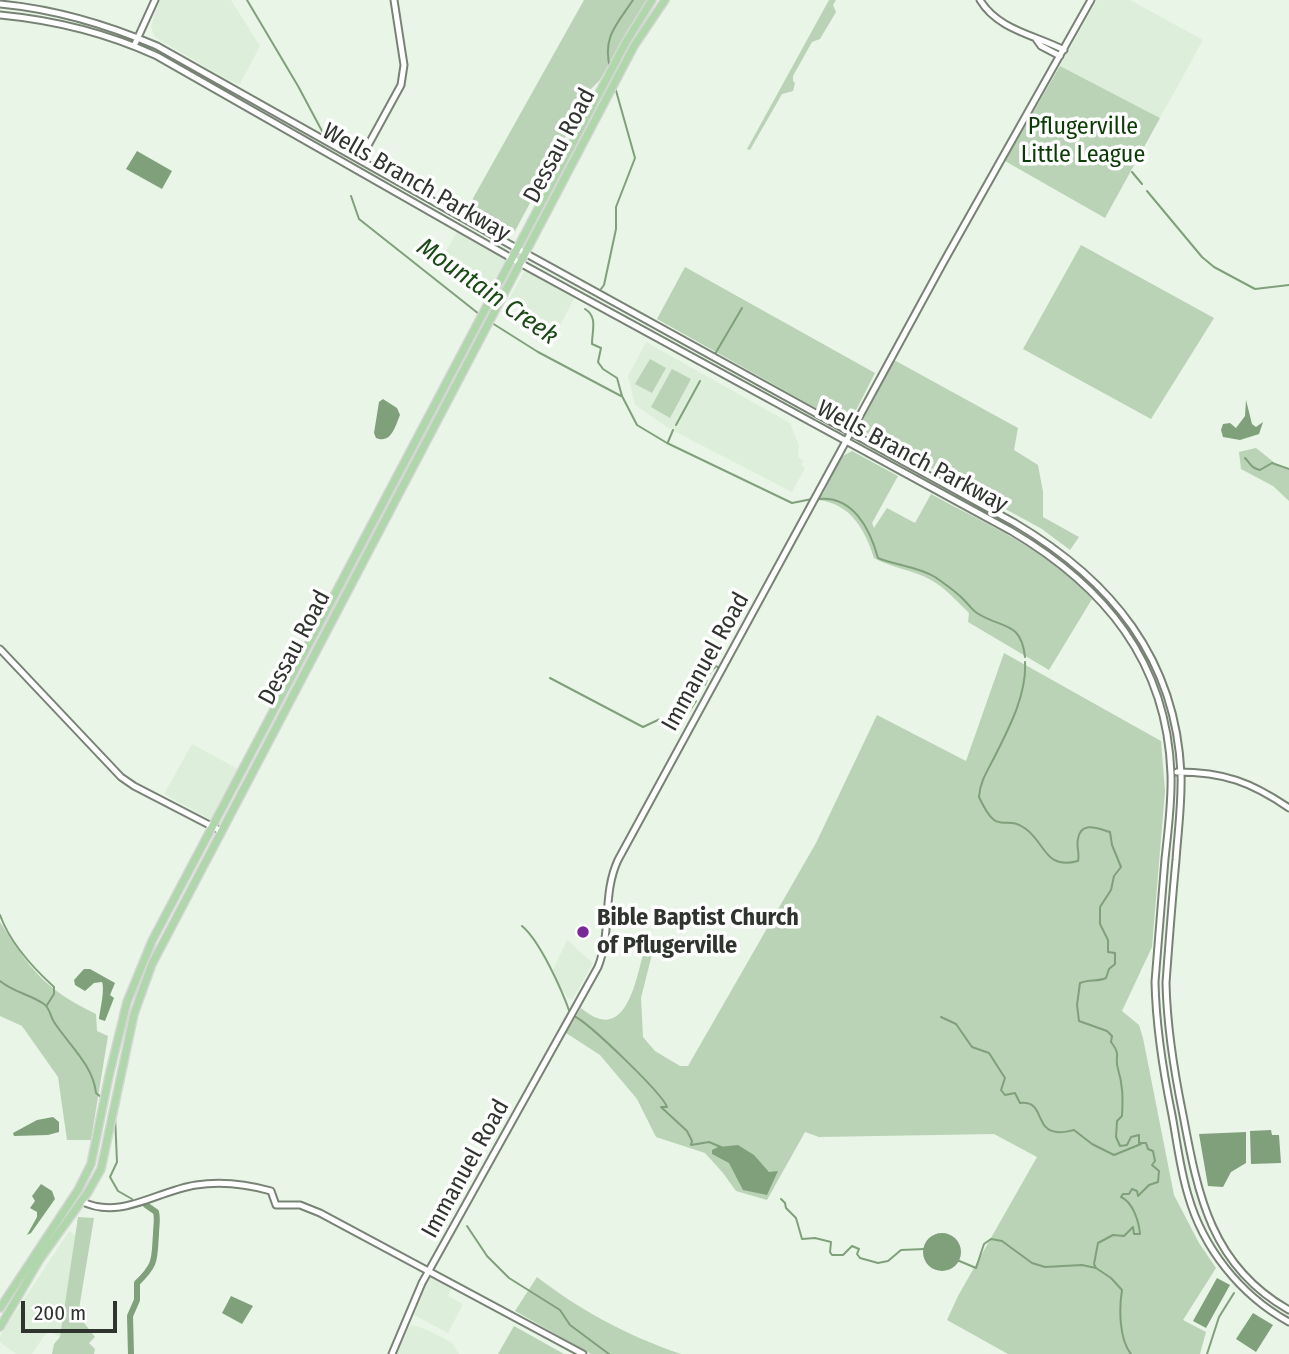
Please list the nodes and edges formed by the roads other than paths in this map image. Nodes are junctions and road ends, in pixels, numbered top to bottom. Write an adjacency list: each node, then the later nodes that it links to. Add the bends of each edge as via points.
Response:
1 (155, 0): 9 (street)
2 (394, 0): 16 (street, via 404,65 401,85)
3 (652, 0): 11 (main road, Dessau Road)
4 (665, 0): 13 (main road, Dessau Road)
5 (980, 0): 10 (street, via 997,19)
6 (1091, 0): 14 (street, Immanuel Road)
7 (0, 4): 9 (street, Wells Branch Parkway)
8 (0, 15): 12 (street, Wells Branch Parkway)
9 (138, 37): 12 (street); 16 (street, Wells Branch Parkway)
10 (1036, 39): 14 (street); 15 (street)
11 (626, 41): 13 (main road); 20 (main road, Dessau Road)
12 (134, 46): 17 (street, Wells Branch Parkway)
13 (634, 46): 21 (main road, Dessau Road)
14 (1064, 50): 15 (street, Immanuel Road)
15 (1060, 56): 30 (street, Immanuel Road)
16 (360, 159): 17 (street); 18 (street, Wells Branch Parkway)
17 (355, 169): 19 (street, Wells Branch Parkway)
18 (467, 220): 19 (street); 20 (street, Wells Branch Parkway)
19 (462, 229): 22 (street, Wells Branch Parkway)
20 (517, 248): 21 (street, Wells Branch Parkway); 22 (main road, Dessau Road)
21 (525, 253): 23 (main road, Dessau Road); 24 (street, Wells Branch Parkway)
22 (512, 258): 23 (street, Wells Branch Parkway); 36 (main road, Dessau Road)
23 (520, 263): 25 (street, Wells Branch Parkway); 37 (main road, Dessau Road)
24 (576, 282): 25 (street); 26 (street, Wells Branch Parkway)
25 (571, 291): 27 (street, Wells Branch Parkway)
26 (650, 322): 27 (street); 28 (street, Wells Branch Parkway)
27 (645, 331): 29 (street, Wells Branch Parkway)
28 (714, 358): 29 (street); 30 (street, Wells Branch Parkway)
29 (709, 366): 31 (street, Wells Branch Parkway)
30 (850, 433): 31 (street, Immanuel Road); 34 (street, Wells Branch Parkway, via 1049,543 1108,594 1156,669 1172,717)
31 (846, 442): 33 (street, Wells Branch Parkway, via 1011,531 1080,579 1117,620 1148,673 1164,719); 39 (street, Immanuel Road, via 618,860 609,885 604,951 593,978)
32 (0, 649): 36 (street, via 121,777)
33 (1171, 772): 34 (street); 42 (street, Wells Branch Parkway, via 1156,1013 1188,1194 1200,1227 1222,1263 1245,1290)
34 (1181, 772): 35 (street, via 1232,777); 41 (street, Wells Branch Parkway, via 1166,1012 1192,1166 1203,1207 1225,1249 1253,1283)
35 (1289, 808)
36 (212, 827): 37 (street); 40 (main road, Dessau Road, via 152,941 127,1002 92,1164)
37 (221, 831): 38 (main road, Dessau Road, via 152,964 134,1014 100,1170)
38 (81, 1201): 39 (street, via 116,1209 187,1186 248,1185 271,1191 276,1205 307,1207); 43 (main road, Dessau Road)
39 (429, 1269): 44 (street, Immanuel Road); 45 (street)
40 (0, 1308)
41 (1289, 1310)
42 (1289, 1322)
43 (0, 1327)
44 (392, 1354)
45 (583, 1354)

